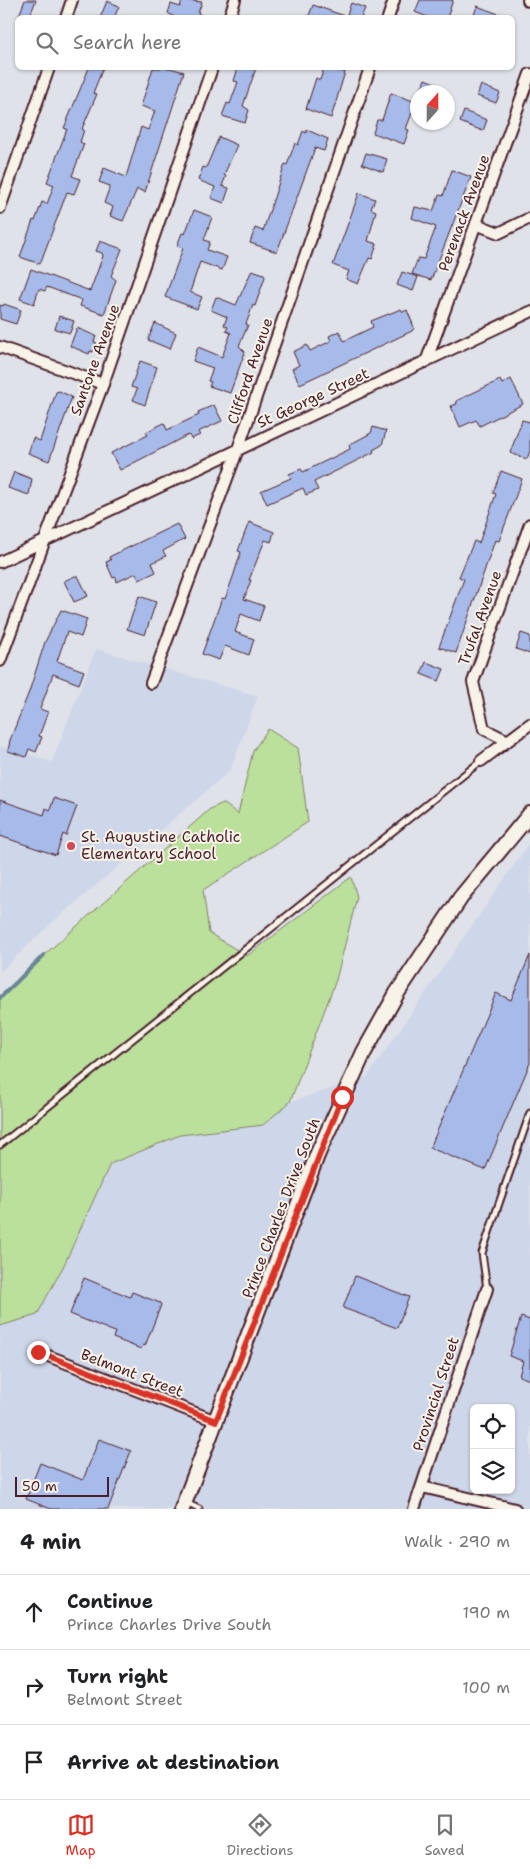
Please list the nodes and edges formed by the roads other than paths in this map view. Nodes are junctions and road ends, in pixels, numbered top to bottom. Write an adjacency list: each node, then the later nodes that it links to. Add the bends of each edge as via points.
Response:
1 (72, 0): 4 (street)
2 (235, 0): 5 (street)
3 (394, 0): 6 (street)
4 (67, 15)
5 (230, 15)
6 (389, 15)
7 (48, 70): 11 (street)
8 (211, 70): 17 (street, Santone Avenue)
9 (369, 70): 18 (street, Clifford Avenue)
10 (529, 81): 13 (street, Perenack Avenue)
11 (0, 208)
12 (530, 218): 13 (street, via 500,233)
13 (476, 224): 16 (street, Perenack Avenue)
14 (530, 312): 16 (street, St George Street)
15 (0, 348): 17 (street)
16 (426, 362): 18 (street, St George Street)
17 (103, 384): 20 (street, Santone Avenue)
18 (238, 449): 20 (street, St George Street); 23 (street, Clifford Avenue)
19 (530, 524): 25 (street, Trufal Avenue, via 473,682 484,729)
20 (43, 542): 21 (street, St George Street); 22 (street, Santone Avenue)
21 (0, 562)
22 (0, 661)
23 (151, 683)
24 (530, 724): 25 (street)
25 (506, 740): 26 (street)
26 (481, 761): 29 (lane)
27 (530, 814): 32 (main road, Prince Charles Drive South, via 455,905 397,993 364,1052 318,1153)
28 (530, 1113): 30 (lane, via 482,1253)
29 (0, 1145)
30 (487, 1289): 33 (street, Provincial Street)
31 (38, 1352): 32 (street, Belmont Street)
32 (216, 1421): 34 (main road, Prince Charles Drive South)
33 (422, 1487): 36 (street, Provincial Street); 37 (street)
34 (183, 1506): 35 (lane)
35 (199, 1509)
36 (414, 1509)
37 (515, 1509)

